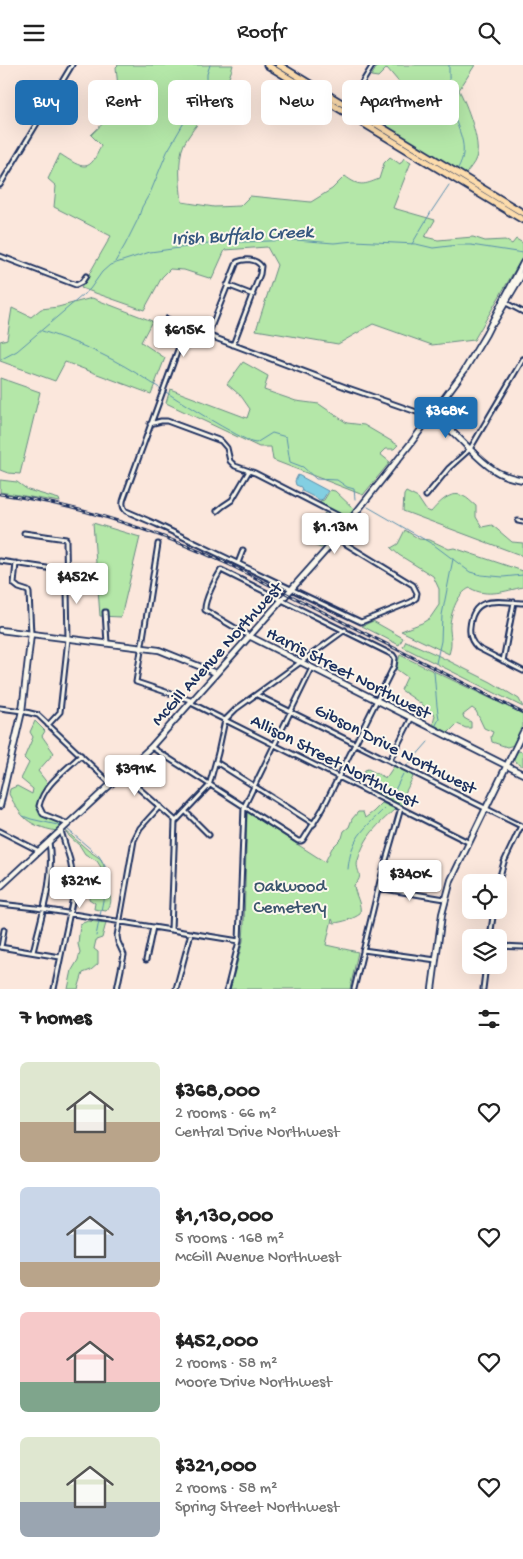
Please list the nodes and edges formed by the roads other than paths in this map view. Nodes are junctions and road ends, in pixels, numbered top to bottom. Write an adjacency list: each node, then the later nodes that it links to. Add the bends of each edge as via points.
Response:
1 (72, 65): 10 (street)
2 (267, 65): 7 (highway)
3 (279, 65): 6 (highway)
4 (373, 65): 5 (street)
5 (364, 80)
6 (342, 106)
7 (342, 107)
8 (371, 125): 11 (highway)
9 (372, 125): 11 (highway)
10 (0, 185)
11 (480, 191): 12 (highway); 13 (highway)
12 (522, 213)
13 (523, 220)
14 (0, 256): 17 (street, via 76,285)
15 (523, 263): 16 (street)
16 (521, 271): 20 (street); 23 (street)
17 (86, 276)
18 (227, 285): 19 (street); 19 (street, via 237,262 258,262 261,271); 25 (street)
19 (252, 295): 26 (street)
20 (506, 303): 21 (street); 23 (street)
21 (523, 312)
22 (167, 319): 24 (street)
23 (492, 325): 28 (street, McGill Avenue Northwest)
24 (188, 329): 25 (street); 29 (street)
25 (208, 335): 26 (street)
26 (233, 345): 28 (street)
27 (523, 359): 30 (street)
28 (431, 417): 30 (street); 35 (street, McGill Avenue Northwest)
29 (150, 424): 31 (street, via 168,421 221,441 232,463); 44 (street, via 122,504 126,511)
30 (470, 449): 32 (street, via 493,470); 33 (street, via 449,468)
31 (249, 471): 34 (street, via 232,500); 35 (street)
32 (523, 481)
33 (426, 497)
34 (218, 511)
35 (350, 521): 39 (street, McGill Avenue Northwest)
36 (518, 521): 37 (street)
37 (523, 522)
38 (24, 533): 45 (street, via 66,539)
39 (336, 538): 46 (street, McGill Avenue Northwest); 46 (street, via 413,585 416,598 361,621)
40 (158, 543): 57 (street)
41 (243, 550): 44 (street)
42 (0, 561): 43 (street)
43 (16, 563): 45 (street); 53 (street, via 14,584 29,593)
44 (238, 563): 46 (street)
45 (67, 571): 55 (street)
46 (291, 589): 47 (street, McGill Avenue Northwest)
47 (281, 599): 52 (street); 54 (street, McGill Avenue Northwest); 54 (street, Harris Street Northwest, via 221,570 204,605 205,610)
48 (514, 602): 49 (street); 58 (street); 58 (street, via 484,603 471,618 469,632 473,644)
49 (523, 603)
50 (105, 612): 56 (street)
51 (0, 630): 53 (street)
52 (345, 631): 59 (street); 64 (street, via 395,658)
53 (31, 634): 55 (street); 67 (street)
54 (249, 636): 59 (street, Harris Street Northwest); 62 (street, McGill Avenue Northwest)
55 (68, 639): 56 (street); 71 (street, via 60,713)
56 (107, 643): 57 (street)
57 (140, 647): 62 (street, via 163,651); 65 (street, Allison Street Northwest, via 136,682)
58 (503, 661): 61 (street)
59 (301, 663): 60 (street, Harris Street Northwest); 63 (street)
60 (312, 669): 64 (street, Harris Street Northwest); 68 (street)
61 (523, 671)
62 (216, 673): 65 (street, McGill Avenue Northwest)
63 (257, 695): 68 (street, Gibson Drive Northwest); 70 (street)
64 (376, 701): 69 (street, Harris Street Northwest); 73 (street)
65 (191, 702): 70 (street, Allison Street Northwest); 75 (street, McGill Avenue Northwest)
66 (0, 708): 67 (street)
67 (22, 711): 71 (street, via 38,715); 86 (street)
68 (291, 711): 73 (street, Gibson Drive Northwest); 74 (street)
69 (411, 719): 77 (street); 79 (street, Harris Street Northwest)
70 (225, 720): 74 (street, Allison Street Northwest); 78 (street)
71 (48, 725): 76 (street)
72 (523, 732): 79 (street)
73 (355, 743): 77 (street, Gibson Drive Northwest); 82 (street)
74 (274, 745): 82 (street, Allison Street Northwest); 85 (street)
75 (151, 747): 80 (street, McGill Avenue Northwest); 84 (street)
76 (81, 755): 83 (street); 93 (street, via 48,787 39,806 43,814)
77 (390, 761): 90 (street, Gibson Drive Northwest)
78 (216, 762): 84 (street); 85 (street)
79 (506, 765): 81 (street, Harris Street Northwest); 90 (street)
80 (124, 773): 83 (street, McGill Avenue Northwest); 87 (street)
81 (523, 774)
82 (338, 777): 89 (street, Allison Street Northwest); 94 (street)
83 (111, 785): 93 (street, McGill Avenue Northwest)
84 (210, 785): 88 (street); 91 (street)
85 (254, 786): 88 (street); 94 (street)
86 (0, 806)
87 (160, 806): 92 (street); 109 (street, via 135,836)
88 (244, 807): 94 (street, via 298,841); 114 (street)
89 (401, 808): 100 (street, Allison Street Northwest); 104 (street)
90 (485, 808): 95 (street, Gibson Drive Northwest); 100 (street)
91 (186, 812): 92 (street); 98 (street)
92 (176, 821): 112 (street)
93 (68, 824): 97 (street, McGill Avenue Northwest)
94 (314, 824)
95 (522, 826): 102 (street)
96 (0, 831): 101 (street)
97 (61, 831): 99 (street, McGill Avenue Northwest); 108 (street, via 75,882)
98 (209, 835)
99 (49, 842): 101 (street, McGill Avenue Northwest); 107 (street, via 50,872)
100 (468, 842): 105 (street)
101 (39, 851): 103 (street, McGill Avenue Northwest)
102 (501, 874)
103 (0, 887)
104 (378, 888): 105 (street); 118 (street)
105 (445, 899): 122 (street)
106 (0, 904): 107 (street)
107 (43, 910): 108 (street); 119 (street)
108 (70, 914): 109 (street); 120 (street)
109 (119, 921): 110 (street); 125 (street, via 117,939 124,955)
110 (153, 927): 112 (street); 121 (street)
111 (4, 930): 116 (street)
112 (171, 930): 113 (street)
113 (191, 933): 114 (street); 126 (street)
114 (239, 941): 127 (street)
115 (507, 946): 117 (street)
116 (1, 947): 119 (street)
117 (523, 947)
118 (363, 950): 122 (street); 128 (street)
119 (33, 952): 120 (street)
120 (60, 957): 124 (street)
121 (146, 960)
122 (436, 960): 129 (street)
123 (485, 974): 130 (street)
124 (54, 989)
125 (117, 989)
126 (176, 989)
127 (227, 989)
128 (354, 989)
129 (432, 989)
130 (483, 989)

